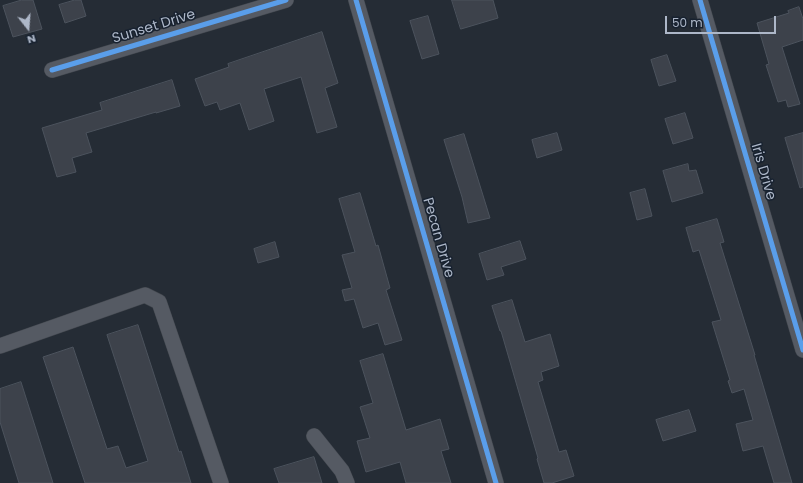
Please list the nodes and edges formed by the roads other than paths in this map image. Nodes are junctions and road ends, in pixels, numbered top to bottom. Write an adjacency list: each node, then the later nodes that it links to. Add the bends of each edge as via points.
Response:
1 (286, 0): 4 (street, Sunset Drive)
2 (356, 0): 10 (street, Pecan Drive)
3 (700, 0): 6 (street, Iris Drive)
4 (52, 70)
5 (0, 346): 8 (street, via 145,295 159,302)
6 (803, 350)
7 (314, 436): 9 (street, via 342,471)
8 (221, 483)
9 (347, 483)
10 (496, 483)

